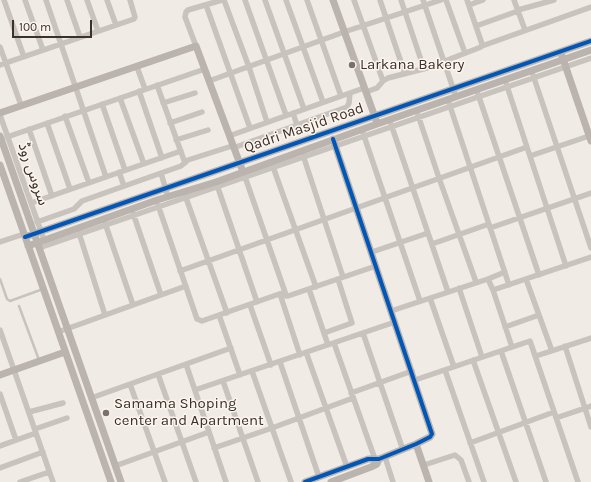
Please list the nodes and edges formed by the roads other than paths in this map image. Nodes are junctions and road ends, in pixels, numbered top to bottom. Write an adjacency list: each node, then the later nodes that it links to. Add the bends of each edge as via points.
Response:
1 (4, 0): 48 (street)
2 (25, 0): 43 (street)
3 (46, 0): 38 (street)
4 (66, 0): 35 (street)
5 (87, 0): 33 (street)
6 (107, 0): 29 (street)
7 (130, 0): 29 (street, via 135,17)
8 (223, 0): 24 (street); 55 (street)
9 (245, 0): 50 (street)
10 (265, 0): 47 (street)
11 (286, 0): 42 (street)
12 (307, 0): 36 (street)
13 (333, 0): 34 (street)
14 (354, 0): 30 (street)
15 (380, 0): 28 (street)
16 (401, 0): 27 (street)
17 (441, 0): 22 (street)
18 (446, 0): 46 (street)
19 (484, 0): 23 (street)
20 (515, 0): 26 (street)
21 (554, 0): 26 (street)
22 (424, 2): 27 (street); 51 (street)
23 (468, 3): 31 (street)
24 (203, 4): 39 (street, via 188,10 185,17); 58 (street)
25 (591, 7): 32 (street)
26 (518, 11): 31 (street); 32 (street)
27 (405, 12): 28 (street); 57 (street)
28 (386, 18): 30 (street); 59 (street)
29 (116, 25): 33 (street)
30 (363, 26): 34 (street); 62 (street)
31 (476, 26): 40 (street)
32 (525, 30): 40 (street)
33 (98, 31): 35 (street)
34 (344, 32): 36 (street); 68 (street)
35 (80, 38): 38 (street)
36 (321, 41): 42 (street); 73 (street)
37 (591, 41): 45 (street, Qadri Masjid Road)
38 (61, 44): 43 (street); 65 (street)
39 (196, 46): 54 (street); 56 (street)
40 (482, 46): 46 (street)
41 (0, 47): 53 (street)
42 (303, 47): 47 (street); 76 (street)
43 (43, 50): 48 (street)
44 (591, 50): 52 (street, Qadri Masjid Road)
45 (560, 52): 52 (street); 67 (street, Qadri Masjid Road)
46 (465, 53): 51 (street)
47 (285, 54): 50 (street); 81 (street)
48 (24, 57): 53 (street)
49 (591, 58): 52 (street)
50 (267, 60): 55 (street); 87 (street)
51 (444, 61): 57 (street); 67 (street)
52 (564, 63): 60 (street, Qadri Masjid Road); 102 (street)
53 (3, 64): 80 (street)
54 (137, 66): 65 (street); 66 (street)
55 (249, 67): 58 (street); 90 (street)
56 (204, 69): 61 (street); 64 (street)
57 (424, 69): 59 (street)
58 (230, 73): 61 (street); 96 (street)
59 (405, 74): 62 (street)
60 (532, 74): 63 (street, Qadri Masjid Road); 107 (street)
61 (209, 81): 101 (street)
62 (383, 81): 68 (street, via 378,87)
63 (506, 84): 72 (street, Qadri Masjid Road); 105 (street)
64 (157, 85): 66 (street); 77 (street)
65 (75, 87): 80 (street); 82 (street)
66 (145, 89): 69 (street)
67 (454, 89): 74 (street); 89 (street, Qadri Masjid Road)
68 (365, 90): 71 (street); 89 (street)
69 (139, 91): 75 (street); 112 (street)
70 (195, 93): 77 (street)
71 (350, 93): 73 (street); 95 (street, via 347,107)
72 (478, 93): 74 (street, Qadri Masjid Road); 78 (street); 111 (street)
73 (341, 96): 76 (street)
74 (456, 97): 78 (street, Qadri Masjid Road)
75 (120, 98): 79 (street); 115 (street)
76 (323, 102): 81 (street)
77 (163, 103): 92 (street)
78 (449, 103): 86 (street, Qadri Masjid Road); 118 (street)
79 (102, 104): 82 (street); 119 (street)
80 (21, 106): 85 (street)
81 (304, 109): 84 (street)
82 (83, 110): 88 (street); 123 (street)
83 (202, 112): 92 (street)
84 (293, 113): 87 (street); 95 (street)
85 (0, 114): 100 (street, سروس روڈ)
86 (418, 114): 93 (street, Qadri Masjid Road); 124 (street)
87 (286, 115): 90 (street)
88 (65, 116): 91 (street); 125 (street)
89 (374, 116): 94 (street); 114 (street, Qadri Masjid Road)
90 (267, 122): 96 (street)
91 (47, 123): 97 (street); 130 (street)
92 (170, 123): 103 (street)
93 (390, 123): 94 (street, Qadri Masjid Road); 99 (street); 129 (street)
94 (377, 124): 99 (street, Qadri Masjid Road)
95 (297, 125): 106 (street)
96 (250, 128): 101 (street)
97 (29, 129): 100 (street); 133 (street)
98 (208, 130): 103 (street)
99 (363, 133): 104 (street, Qadri Masjid Road); 135 (street)
100 (4, 136): 137 (street, سروس روڈ); 149 (street)
101 (228, 136): 106 (street)
102 (590, 138): 107 (street)
103 (176, 140): 108 (street)
104 (335, 143): 109 (street, Qadri Masjid Road); 139 (street)
105 (527, 146): 110 (street); 111 (street)
106 (233, 147): 113 (street); 114 (street)
107 (557, 147): 110 (street); 136 (street)
108 (181, 151): 112 (street); 113 (street)
109 (302, 154): 117 (street, Qadri Masjid Road); 143 (street)
110 (530, 156): 140 (street)
111 (499, 157): 118 (street); 142 (street)
112 (162, 158): 115 (street)
113 (185, 163): 121 (street)
114 (239, 163): 122 (street); 128 (street, Qadri Masjid Road)
115 (144, 164): 119 (street)
116 (0, 165): 152 (street)
117 (272, 165): 122 (street, Qadri Masjid Road); 147 (street)
118 (470, 167): 124 (street); 146 (street)
119 (125, 170): 120 (street)
120 (119, 172): 123 (street); 127 (street)
121 (161, 173): 127 (street); 128 (street)
122 (244, 175): 126 (street, Qadri Masjid Road); 153 (street)
123 (106, 177): 125 (street)
124 (439, 178): 129 (street); 151 (street)
125 (89, 183): 130 (street)
126 (217, 185): 132 (street, Qadri Masjid Road); 160 (street)
127 (124, 186): 144 (street, via 82,201 74,209)
128 (166, 188): 134 (street); 149 (street, Qadri Masjid Road)
129 (413, 188): 135 (street); 150 (street)
130 (70, 189): 133 (street)
131 (591, 193): 136 (street)
132 (185, 195): 134 (street, Qadri Masjid Road); 138 (street); 163 (street)
133 (52, 196): 137 (street)
134 (168, 197): 138 (street, Qadri Masjid Road)
135 (385, 198): 139 (street); 155 (street)
136 (574, 199): 140 (street); 159 (street)
137 (31, 203): 144 (street, سروس روڈ)
138 (158, 204): 141 (street, Qadri Masjid Road); 166 (street)
139 (356, 208): 143 (street); 161 (street)
140 (547, 208): 142 (street); 165 (street)
141 (133, 212): 145 (street, Qadri Masjid Road); 183 (street)
142 (520, 218): 146 (street); 168 (street)
143 (324, 220): 147 (street); 169 (street)
144 (37, 222): 149 (street, سروس روڈ)
145 (104, 222): 148 (street, Qadri Masjid Road); 187 (street)
146 (490, 226): 151 (street); 167 (street)
147 (296, 230): 153 (street); 176 (street)
148 (78, 232): 156 (street, Qadri Masjid Road); 192 (street)
149 (38, 233): 152 (street, Qadri Masjid Road); 156 (street)
150 (428, 233): 155 (street); 157 (street)
151 (459, 235): 157 (street); 173 (street)
152 (24, 236): 154 (street); 158 (street)
153 (267, 240): 160 (street); 182 (street)
154 (0, 242)
155 (400, 243): 161 (street); 185 (street)
156 (40, 244): 158 (street, Qadri Masjid Road); 197 (street)
157 (432, 244): 181 (street)
158 (28, 246): 178 (street)
159 (591, 248)
160 (239, 250): 163 (street); 186 (street)
161 (372, 252): 164 (street)
162 (591, 257): 165 (street)
163 (208, 261): 166 (street); 191 (street)
164 (376, 266): 169 (street); 190 (street)
165 (566, 266): 168 (street)
166 (180, 272): 175 (street)
167 (505, 272): 171 (street); 174 (street)
168 (539, 275): 172 (street)
169 (340, 278): 176 (street); 200 (street, via 352,323)
170 (0, 279): 178 (lane, via 10,301)
171 (488, 279): 173 (street); 180 (street)
172 (526, 279): 174 (street); 193 (street)
173 (476, 282): 177 (street)
174 (509, 285): 180 (street)
175 (186, 286): 183 (street); 194 (street, via 197,319 202,321)
176 (316, 287): 179 (street)
177 (459, 288): 181 (street); 215 (street)
178 (43, 289): 199 (street)
179 (309, 289): 182 (street, via 288,296); 200 (street)
180 (493, 290): 196 (street)
181 (448, 292): 184 (street)
182 (283, 293): 186 (street); 213 (street)
183 (161, 295): 187 (street)
184 (430, 298): 185 (street); 221 (street)
185 (420, 301): 190 (street)
186 (257, 302): 188 (street)
187 (133, 305): 192 (street)
188 (250, 305): 191 (street); 220 (street)
189 (19, 306): 217 (lane)
190 (391, 311): 195 (street)
191 (227, 313): 194 (street)
192 (105, 315): 197 (street)
193 (539, 315): 196 (street); 208 (street)
194 (220, 316): 206 (street)
195 (395, 322): 201 (street); 225 (street)
196 (505, 327): 205 (street)
197 (67, 329): 199 (street); 236 (street)
198 (0, 330): 207 (street)
199 (58, 332): 211 (street)
200 (324, 333): 203 (street)
201 (363, 333): 203 (street); 231 (street)
202 (591, 338): 204 (street)
203 (331, 344): 212 (street); 235 (street)
204 (565, 346): 208 (street); 239 (street)
205 (512, 347): 209 (street); 214 (street, via 530,341)
206 (231, 348): 219 (street); 228 (street)
207 (7, 349): 210 (street); 222 (street)
208 (552, 350): 214 (street)
209 (501, 351): 215 (street); 244 (street)
210 (0, 352)
211 (65, 352): 217 (street); 269 (street)
212 (306, 352): 213 (street); 238 (street)
213 (300, 355): 218 (street)
214 (536, 356): 241 (street)
215 (482, 357): 216 (street)
216 (473, 360): 221 (street); 249 (street)
217 (39, 361): 222 (street)
218 (280, 362): 220 (street); 243 (street)
219 (186, 364): 226 (street); 233 (street)
220 (271, 365): 224 (street)
221 (454, 367): 223 (street)
222 (14, 370): 227 (street); 240 (street)
223 (445, 370): 229 (street); 253 (street)
224 (252, 371): 228 (street); 246 (street)
225 (412, 371): 229 (street); 231 (street)
226 (158, 374): 232 (street); 252 (street)
227 (0, 375)
228 (240, 375): 230 (street)
229 (415, 380): 254 (street, via 432,434)
230 (223, 381): 233 (street); 250 (street)
231 (380, 382): 235 (street); 257 (street)
232 (130, 384): 236 (street); 259 (street)
233 (195, 390): 248 (street)
234 (0, 394): 251 (street)
235 (352, 396): 238 (street); 260 (street)
236 (91, 398): 262 (street)
237 (63, 403): 240 (street)
238 (326, 407): 243 (street); 263 (street)
239 (588, 407): 241 (street); 245 (street)
240 (29, 412): 247 (street)
241 (555, 415): 244 (street); 284 (street)
242 (68, 418): 247 (street)
243 (299, 418): 246 (street); 266 (street)
244 (526, 423): 249 (street); 283 (street)
245 (591, 427)
246 (272, 428): 250 (street); 275 (street)
247 (35, 431): 251 (street); 258 (street)
248 (209, 432): 252 (street); 256 (street)
249 (498, 432): 253 (street); 282 (street)
250 (243, 439): 256 (street); 274 (street)
251 (16, 440): 255 (street)
252 (182, 442): 259 (street); 272 (street)
253 (470, 442): 281 (street)
254 (416, 444): 257 (street); 261 (street)
255 (0, 446)
256 (214, 448): 273 (street)
257 (403, 450): 260 (street)
258 (43, 452): 264 (street); 265 (street)
259 (154, 452): 262 (street); 271 (street)
260 (379, 460): 263 (street, via 368,459); 277 (street, via 371,467); 278 (street)
261 (424, 465): 279 (street); 280 (street, via 455,455 461,460)
262 (115, 466): 270 (street)
263 (347, 467): 266 (street)
264 (0, 468)
265 (49, 472): 267 (street); 268 (street)
266 (319, 477): 276 (street)
267 (20, 482)
268 (53, 482)
269 (110, 482)
270 (121, 482)
271 (165, 482)
272 (196, 482)
273 (226, 482)
274 (258, 482)
275 (291, 482)
276 (305, 482)
277 (331, 482)
278 (393, 482)
279 (430, 482)
280 (469, 482)
281 (484, 482)
282 (516, 482)
283 (546, 482)
284 (578, 482)

